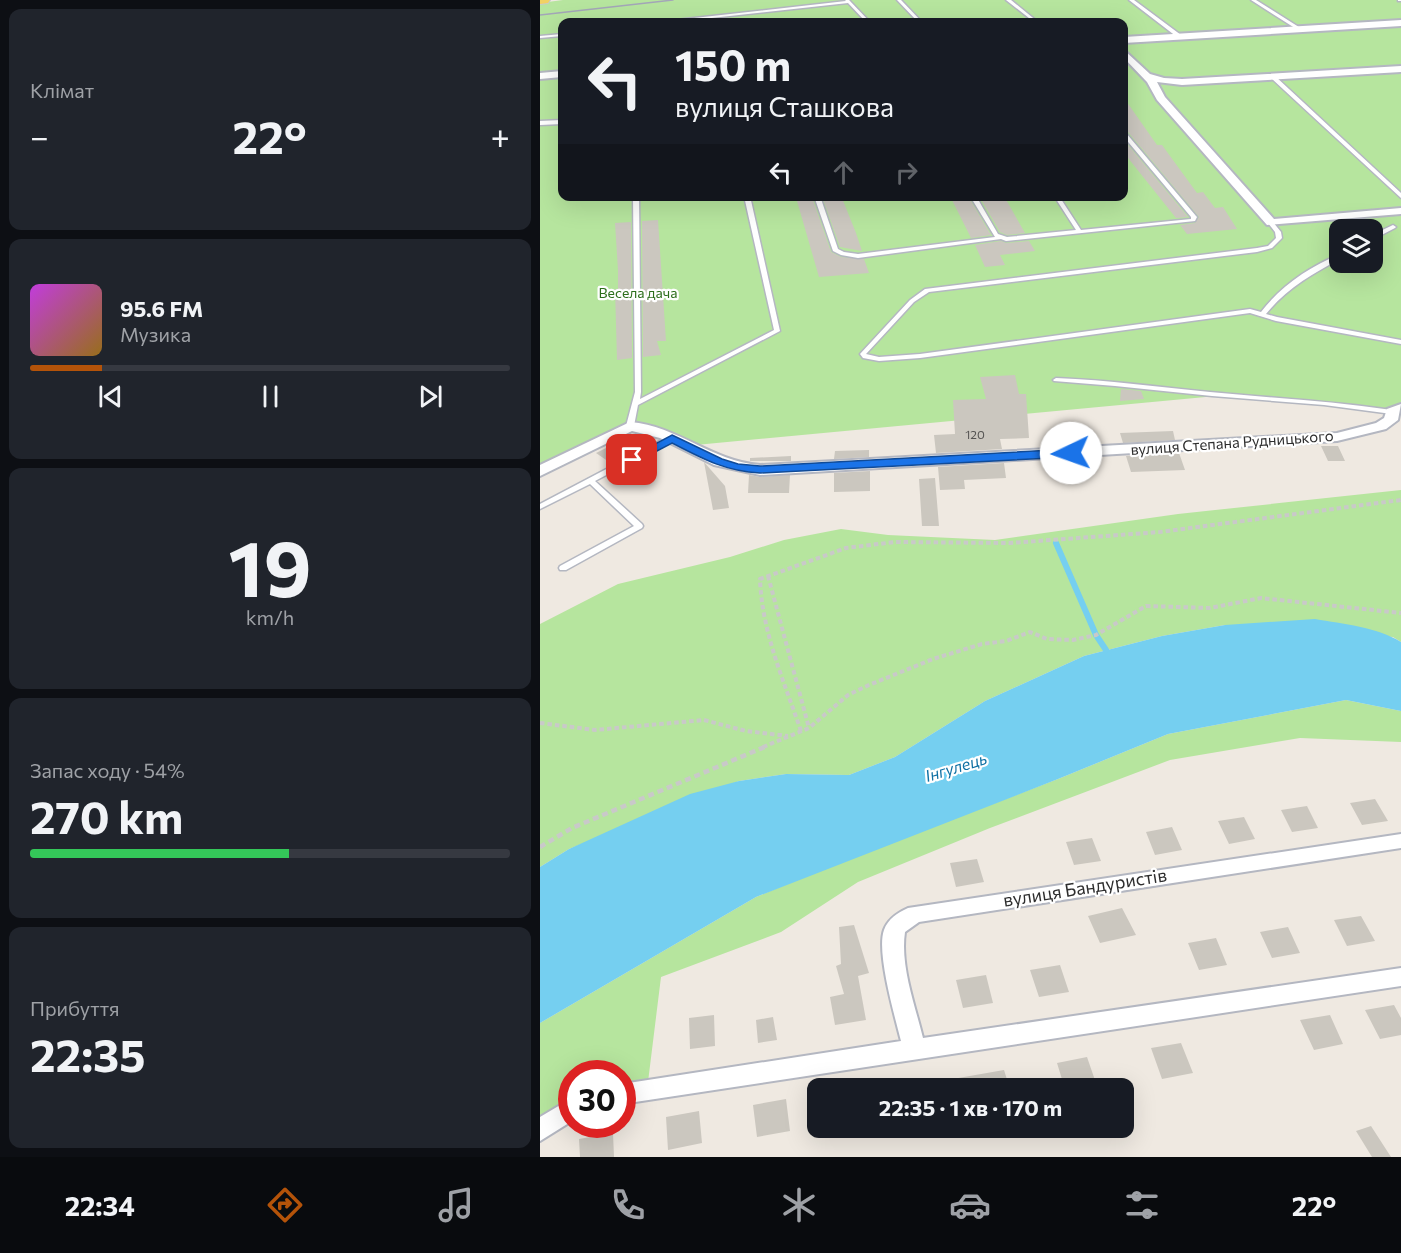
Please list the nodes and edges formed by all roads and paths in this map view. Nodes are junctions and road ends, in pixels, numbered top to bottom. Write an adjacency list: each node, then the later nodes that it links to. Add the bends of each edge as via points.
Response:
1 (899, 0): 8 (lane)
2 (1008, 0): 9 (lane)
3 (1131, 0): 13 (lane)
4 (1253, 0): 11 (lane)
5 (848, 1): 6 (lane); 7 (lane)
6 (701, 18)
7 (864, 18)
8 (916, 18)
9 (1031, 18)
10 (1401, 23): 11 (street)
11 (1300, 29): 13 (street)
12 (558, 35): 14 (lane)
13 (1179, 36): 15 (street)
14 (540, 37)
15 (1128, 40)
16 (1128, 57): 20 (street)
17 (1399, 71): 21 (street)
18 (558, 74): 19 (street)
19 (540, 76)
20 (1146, 76): 21 (street, via 1182,82); 32 (street)
21 (1273, 77): 25 (lane)
22 (558, 122): 23 (lane)
23 (540, 123)
24 (1128, 139): 34 (lane, via 1194,217 1184,222)
25 (1401, 196)
26 (636, 201): 41 (lane)
27 (748, 201): 41 (lane, via 777,331)
28 (819, 201): 36 (lane, via 835,250 843,254 858,256)
29 (976, 201): 36 (lane)
30 (1059, 201): 34 (lane)
31 (1401, 211): 32 (street)
32 (1271, 224): 38 (lane, via 1279,238 1270,247 1257,250 927,290 863,354 879,359 921,356 1250,311)
33 (1393, 227): 35 (lane)
34 (1080, 232): 36 (lane)
35 (1383, 232)
36 (999, 238)
37 (1329, 262): 38 (lane, via 1275,296)
38 (1263, 314): 39 (lane)
39 (1401, 342)
40 (1056, 380): 42 (lane, via 1102,381)
41 (635, 404): 43 (lane)
42 (1396, 410): 44 (street, вулиця Степана Рудницького, via 1391,420 1381,426 1337,437 760,470 717,462)
43 (630, 426): 44 (street, вулиця Степана Рудницького, via 644,426); 45 (street)
44 (672, 438): 46 (lane)
45 (540, 471)
46 (591, 481): 48 (lane); 49 (lane, via 639,526)
47 (1401, 500): 50 (path, via 1160,532 1010,543 895,542 846,548)
48 (540, 507)
49 (563, 568)
50 (768, 576): 53 (path); 54 (path, via 760,579 759,599)
51 (1401, 613): 53 (path, via 1261,598 1209,608 1146,606 1096,635 1073,640 1047,639 1030,632 933,659 848,695)
52 (540, 723): 55 (path, via 595,730 704,720 746,732)
53 (809, 728): 54 (path)
54 (801, 731): 55 (path)
55 (788, 736): 57 (path, via 572,828)
56 (1401, 841): 59 (street, вулиця Бандуристів, via 915,914 894,931 894,951)
57 (540, 847)
58 (1401, 977): 59 (street)
59 (914, 1049): 60 (street)
60 (636, 1092)
61 (558, 1118): 62 (street)
62 (540, 1130)

